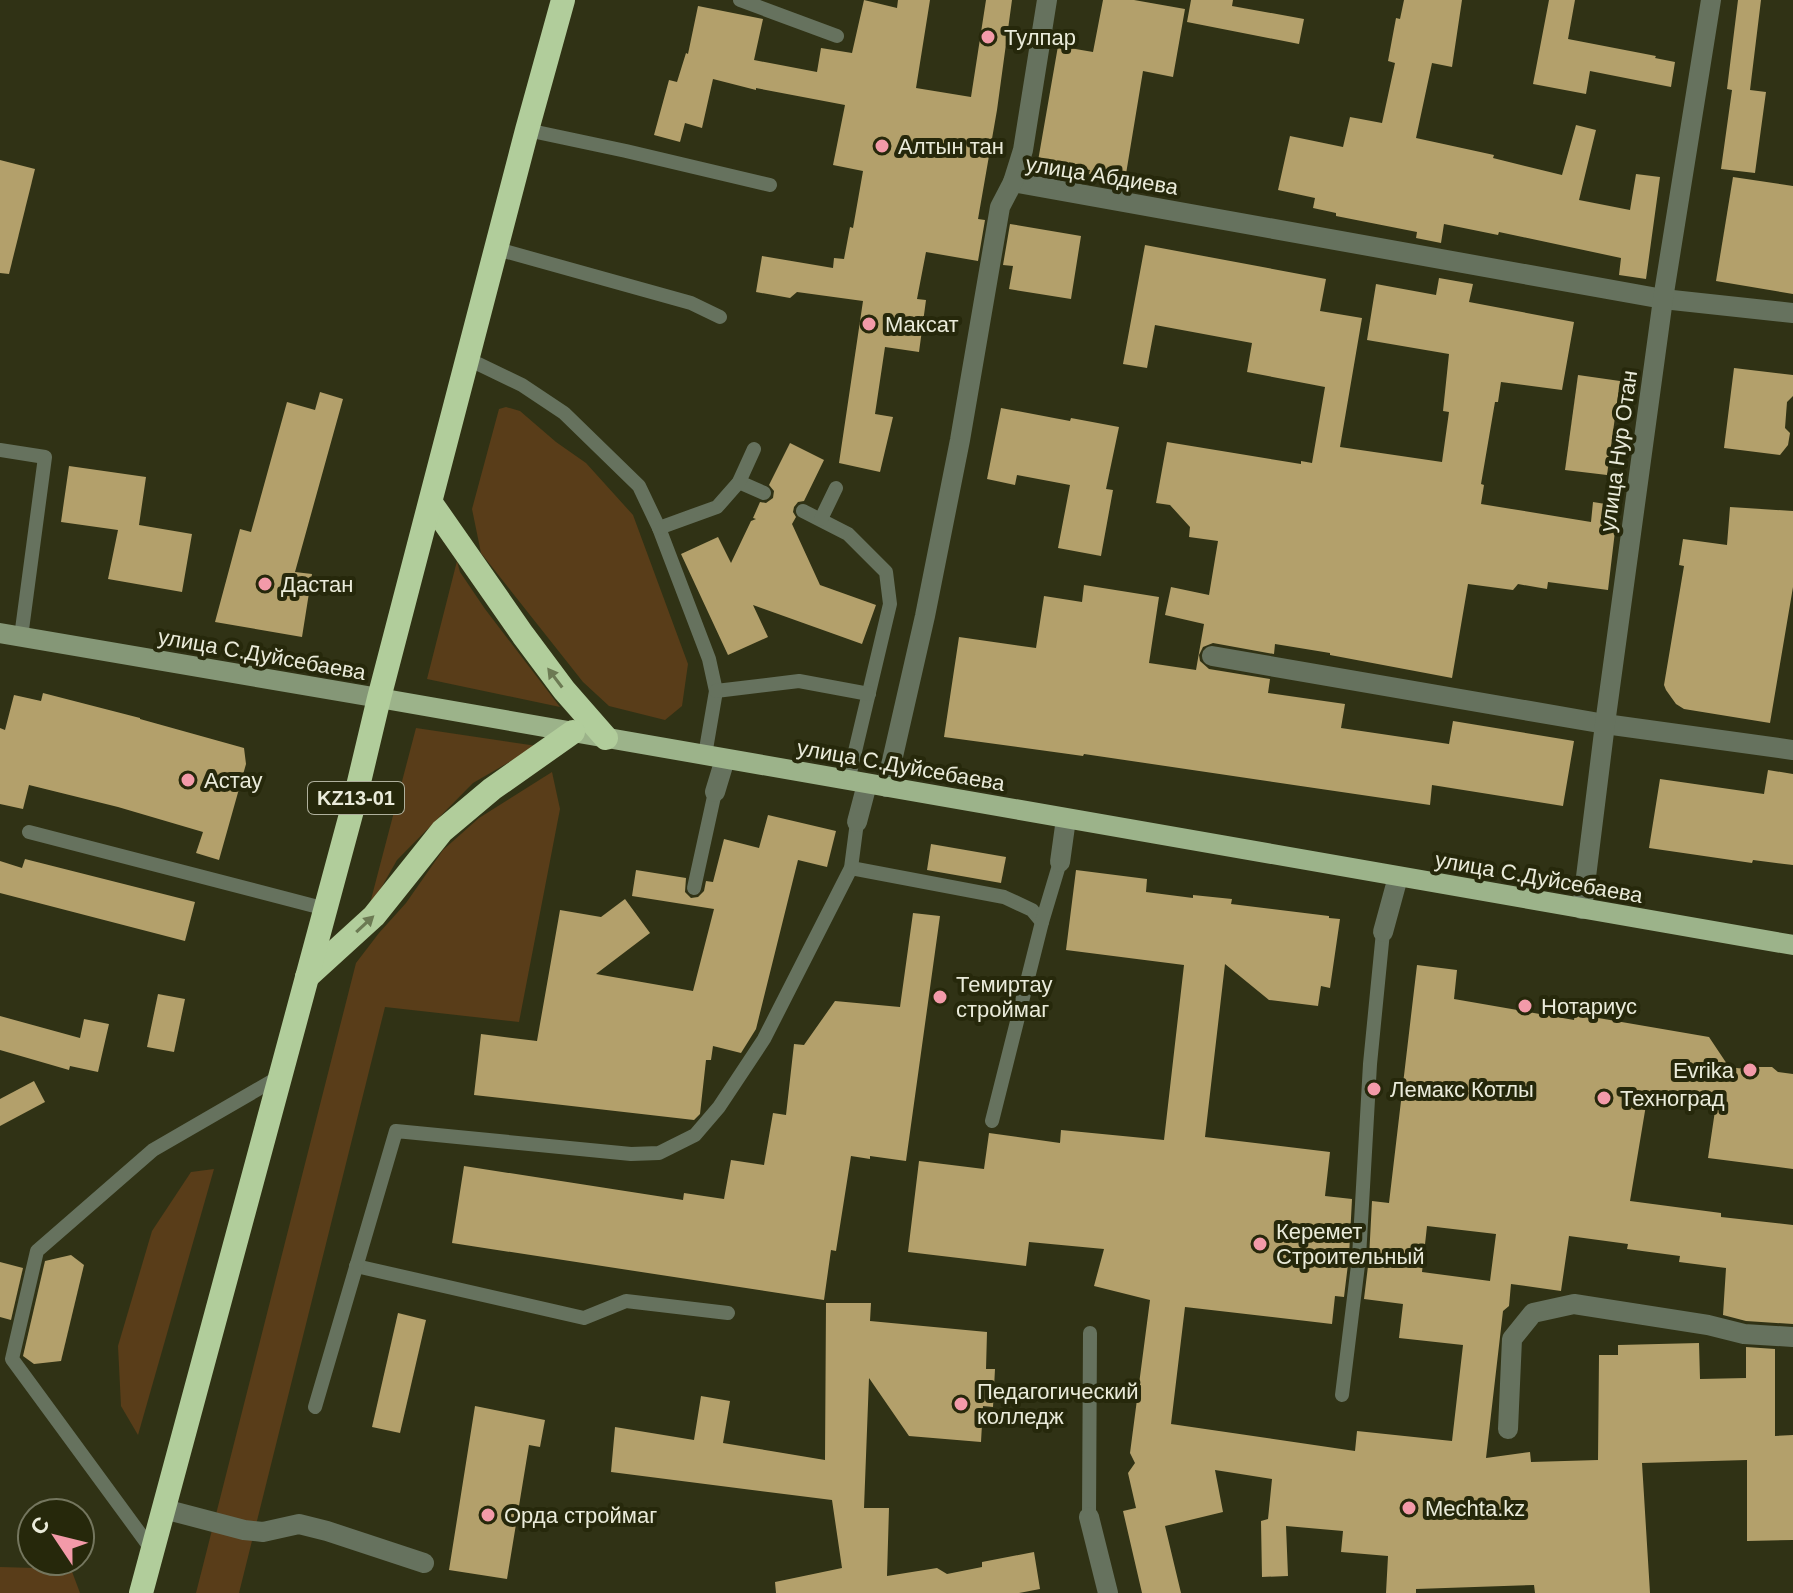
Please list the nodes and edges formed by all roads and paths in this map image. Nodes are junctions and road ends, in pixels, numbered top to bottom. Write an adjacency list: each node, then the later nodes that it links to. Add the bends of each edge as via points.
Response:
1 (563, 0): 6 (highway, KZ13-01)
2 (740, 0): 5 (lane)
3 (1047, 0): 7 (street)
4 (1711, 0): 10 (street, улица Нур Отан)
5 (837, 36)
6 (527, 130): 8 (lane); 9 (highway, KZ13-01)
7 (1013, 182): 10 (street, улица Абдиева); 35 (street, улица Абдиева, via 1000,207 925,616)
8 (770, 185)
9 (497, 249): 12 (lane, via 691,303); 13 (highway, KZ13-01)
10 (1663, 299): 11 (street, улица Абдиева); 29 (street, улица Нур Отан)
11 (1793, 313)
12 (720, 317)
13 (468, 359): 19 (highway, KZ13-01); 22 (lane, via 564,413 639,486)
14 (754, 449): 16 (lane)
15 (0, 450): 24 (lane, via 45,457)
16 (739, 482): 18 (lane); 22 (lane, via 717,507)
17 (836, 488): 21 (lane)
18 (764, 493)
19 (431, 503): 28 (highway, KZ13-01); 31 (highway, one-way to 19, via 523,635)
20 (803, 511): 21 (lane)
21 (821, 519): 27 (lane, via 848,534 886,572 890,604)
22 (659, 528): 26 (lane)
23 (0, 633): 24 (street, улица С.Дуйсебаева)
24 (21, 637): 28 (street, улица С.Дуйсебаева)
25 (1212, 656): 29 (street)
26 (716, 691): 27 (lane, via 799,681); 33 (lane)
27 (869, 694): 35 (lane)
28 (379, 698): 30 (main road, улица С.Дуйсебаева); 44 (highway, KZ13-01)
29 (1605, 724): 32 (street); 45 (street, улица Нур Отан)
30 (573, 732): 31 (main road, улица С.Дуйсебаева); 49 (highway, one-way to 30, via 374,916 442,831)
31 (606, 738): 33 (main road, улица С.Дуйсебаева)
32 (1793, 750)
33 (705, 755): 34 (main road, улица С.Дуйсебаева)
34 (725, 759): 35 (main road, улица С.Дуйсебаева); 36 (street)
35 (867, 784): 37 (main road, улица С.Дуйсебаева); 38 (street, улица Абдиева)
36 (715, 792): 43 (lane)
37 (1066, 819): 40 (street); 42 (main road, улица С.Дуйсебаева)
38 (857, 822): 41 (lane)
39 (29, 832): 44 (lane)
40 (1060, 862): 46 (lane)
41 (851, 868): 46 (lane, via 1004,897 1032,910); 52 (lane, via 764,1039 695,1135 659,1153 631,1154 396,1131)
42 (1398, 877): 45 (main road, улица С.Дуйсебаева); 47 (street)
43 (694, 888)
44 (326, 909): 49 (highway, KZ13-01)
45 (1582, 909): 48 (main road, улица С.Дуйсебаева)
46 (1042, 922): 51 (lane)
47 (1383, 932): 56 (lane, via 1359,1257)
48 (1793, 945)
49 (307, 977): 50 (highway, KZ13-01)
50 (279, 1077): 59 (highway, KZ13-01); 61 (lane, via 153,1150 37,1251 12,1359)
51 (992, 1121)
52 (356, 1266): 53 (lane, via 584,1318 626,1301); 57 (lane)
53 (728, 1313)
54 (1090, 1333): 60 (lane)
55 (1793, 1337): 58 (street, via 1744,1334 1574,1304 1533,1313 1512,1339)
56 (1342, 1395)
57 (315, 1407)
58 (1508, 1429)
59 (164, 1509): 61 (highway, KZ13-01); 62 (street, via 244,1530 263,1532 299,1524)
60 (1089, 1517): 64 (street)
61 (152, 1550): 63 (highway, KZ13-01)
62 (424, 1563)
63 (141, 1593)
64 (1108, 1593)

